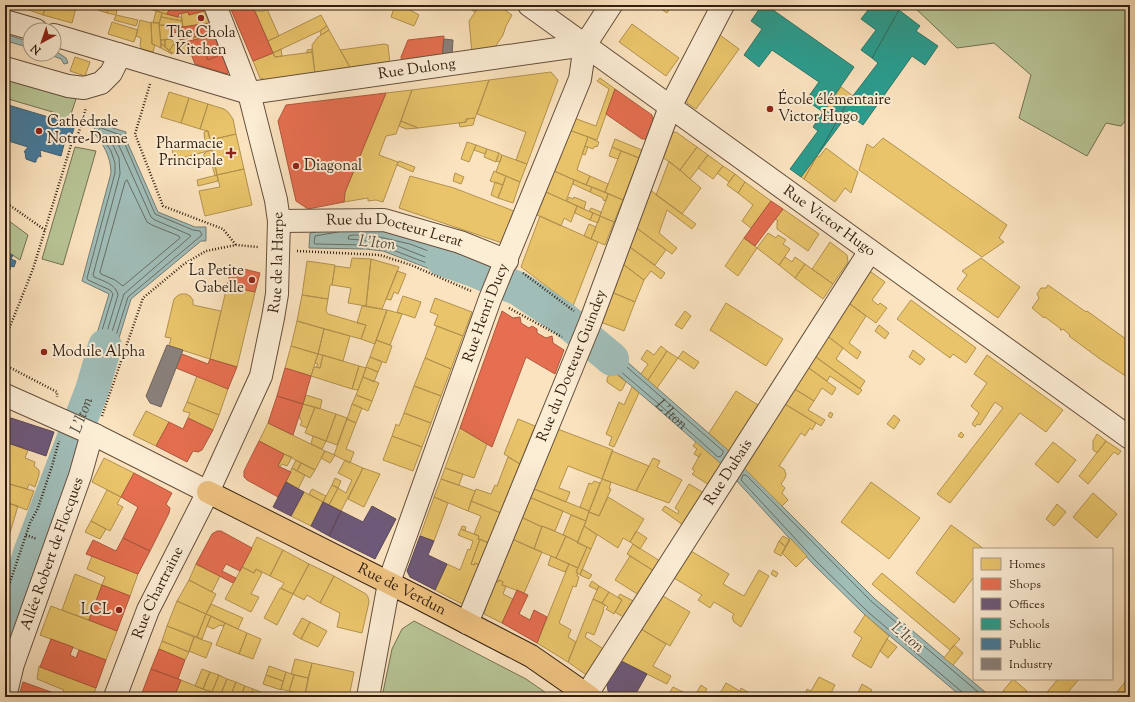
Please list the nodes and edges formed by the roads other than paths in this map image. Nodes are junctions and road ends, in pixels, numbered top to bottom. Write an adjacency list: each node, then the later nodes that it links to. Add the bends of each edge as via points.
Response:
1 (215, 5): 11 (street, Rue de la Harpe)
2 (529, 5): 8 (street, Rue Victor Hugo)
3 (611, 5): 8 (street)
4 (723, 5): 12 (street, Rue du Docteur Guindey)
5 (5, 21): 6 (street)
6 (22, 26)
7 (62, 37): 9 (street)
8 (585, 45): 11 (street, Rue Dulong); 12 (street, Rue Victor Hugo); 15 (street, Rue Henri Ducy, via 580,79)
9 (118, 54): 10 (street, via 111,73 102,83 84,88); 11 (street)
10 (5, 68)
11 (249, 93): 13 (street, Rue de la Harpe)
12 (670, 106): 14 (street, Rue Victor Hugo); 21 (street, Rue du Docteur Guindey, via 590,323)
13 (279, 221): 15 (street, Rue du Docteur Lerat, via 384,220 460,242); 19 (street, Rue de la Harpe, via 277,294 261,376)
14 (870, 251): 18 (street, Rue Victor Hugo); 22 (street, Rue Dubais)
15 (507, 261): 20 (street, Rue Henri Ducy, via 490,299)
16 (5, 395): 17 (street, via 58,426)
17 (94, 435): 19 (street); 23 (street, Allée Robert de Flocques, via 13,664)
18 (1130, 438)
19 (208, 492): 20 (main road, Rue de Verdun); 24 (street, Rue Chartraine, via 148,610)
20 (389, 583): 21 (main road, Rue de Verdun); 25 (street, Rue Henri Ducy)
21 (467, 623): 22 (main road, Rue de Verdun, via 531,656)
22 (588, 696)
23 (5, 697)
24 (115, 697)
25 (368, 697)

